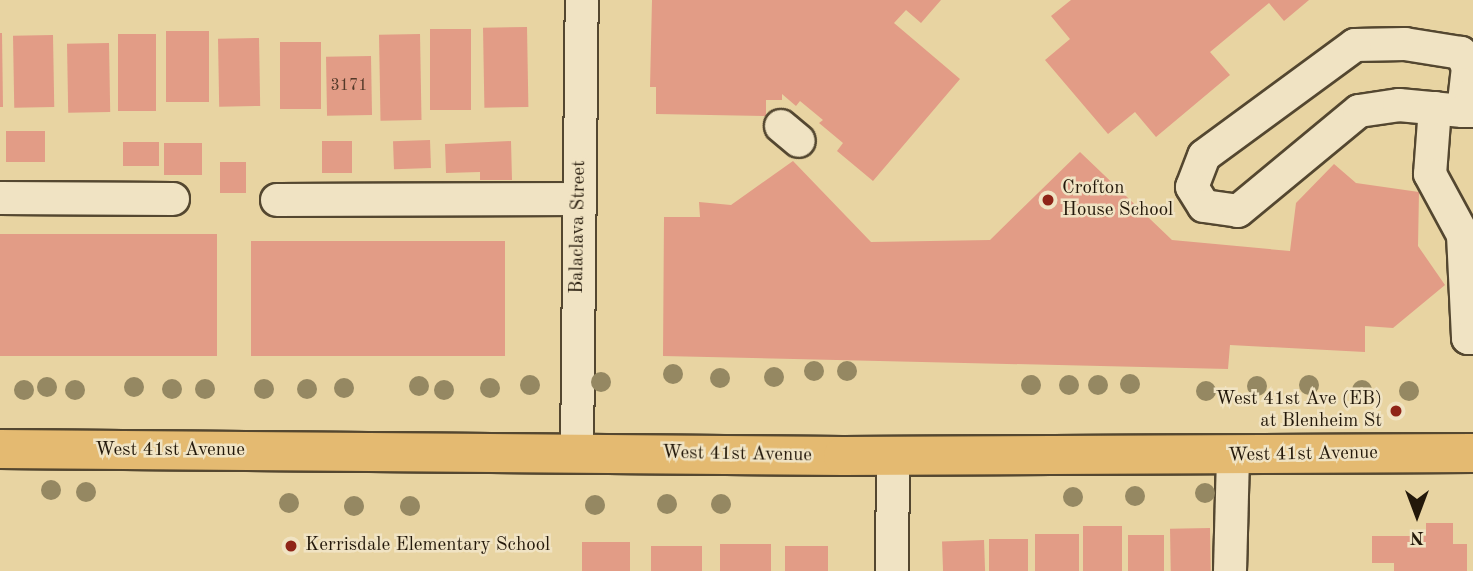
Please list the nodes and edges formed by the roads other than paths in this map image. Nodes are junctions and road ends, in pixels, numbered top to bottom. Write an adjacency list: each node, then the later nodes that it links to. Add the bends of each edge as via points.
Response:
1 (582, 0): 5 (street, Balaclava Street)
2 (1457, 110): 2 (street, via 1468,67 1461,53 1405,44 1355,45 1204,156 1192,187 1204,206 1238,211 1359,111 1399,105); 7 (street, via 1430,174 1463,234 1468,338)
3 (0, 198): 4 (street)
4 (173, 199)
5 (580, 199): 6 (street); 10 (street, Balaclava Street)
6 (277, 200)
7 (1473, 338)
8 (0, 449): 10 (main road, West 41st Avenue)
9 (1473, 453): 12 (main road, West 41st Avenue)
10 (577, 454): 11 (main road, West 41st Avenue)
11 (893, 456): 12 (main road, West 41st Avenue); 13 (street)
12 (1233, 456): 14 (street)
13 (892, 571)
14 (1230, 571)

